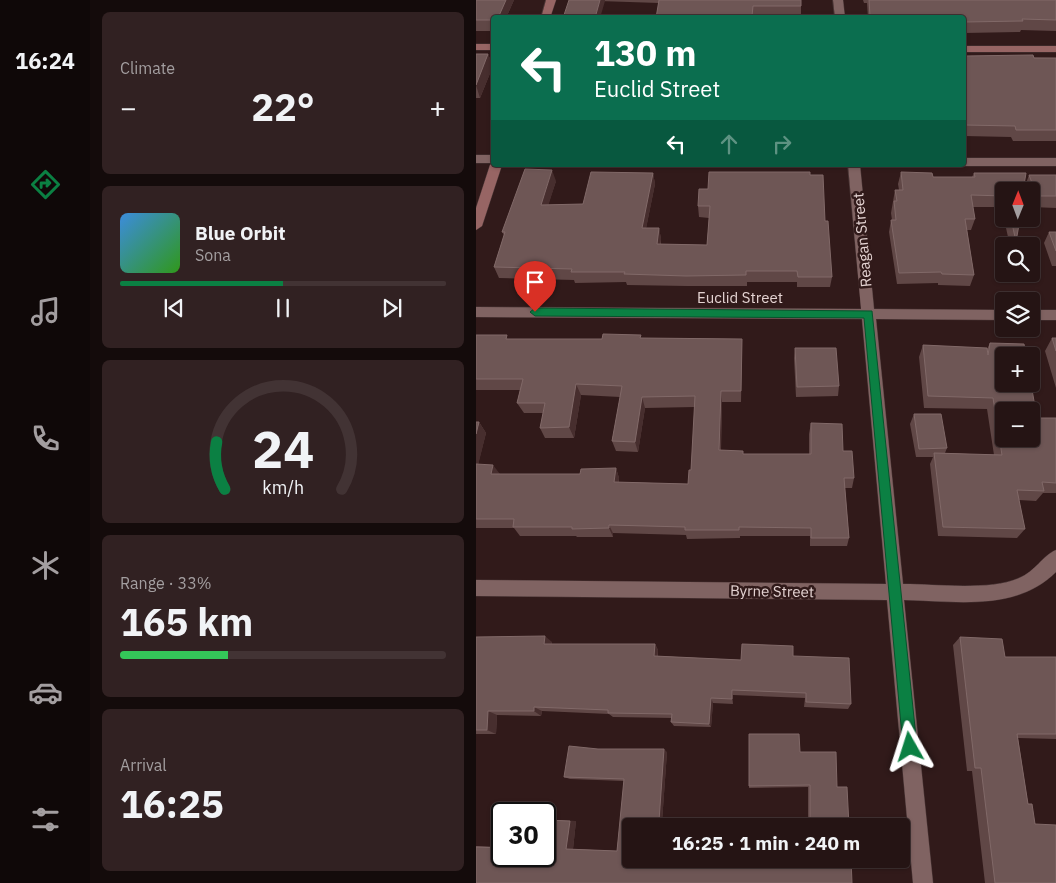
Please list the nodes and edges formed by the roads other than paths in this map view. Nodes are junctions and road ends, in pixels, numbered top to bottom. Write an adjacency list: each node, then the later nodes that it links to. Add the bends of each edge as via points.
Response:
1 (551, 0): 3 (street)
2 (838, 0): 4 (street)
3 (546, 15)
4 (840, 15)
5 (476, 47): 6 (street)
6 (491, 47)
7 (966, 49): 8 (street)
8 (1056, 49)
9 (476, 159): 10 (street)
10 (491, 159)
11 (966, 162): 12 (street)
12 (1056, 162)
13 (495, 167): 15 (street)
14 (854, 167): 17 (street, Reagan Street)
15 (476, 226)
16 (476, 312): 17 (street, Euclid Street)
17 (869, 314): 18 (street, Euclid Street); 23 (street, Reagan Street)
18 (995, 315)
19 (1040, 315): 20 (street)
20 (1056, 315)
21 (1056, 558): 23 (street, Byrne Street, via 1039,578 1012,590 996,593)
22 (476, 588): 23 (street, Byrne Street)
23 (895, 592): 24 (street, Reagan Street)
24 (923, 883)

